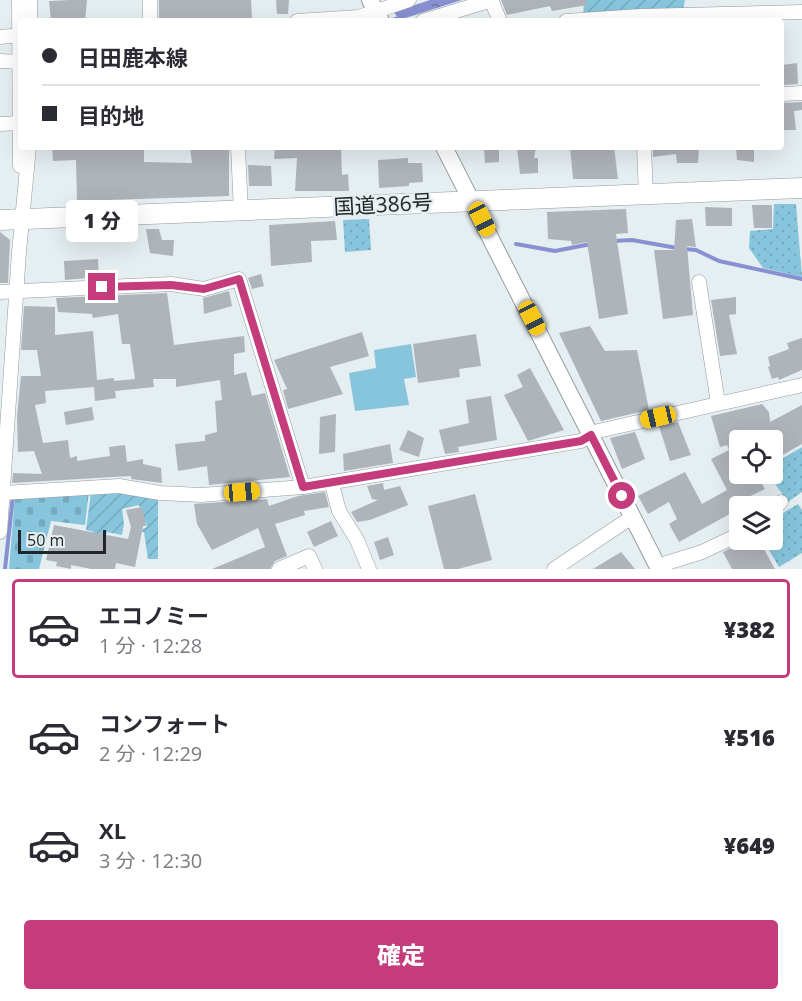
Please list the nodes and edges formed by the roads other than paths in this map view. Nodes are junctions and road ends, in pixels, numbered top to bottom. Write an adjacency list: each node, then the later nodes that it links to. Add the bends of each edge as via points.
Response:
1 (19, 0): 10 (street)
2 (30, 0): 11 (street)
3 (150, 0): 12 (street)
4 (409, 0): 7 (street)
5 (492, 0): 14 (street); 15 (street)
6 (691, 0): 9 (street)
7 (376, 10): 13 (street)
8 (802, 12): 9 (street)
9 (690, 15): 16 (street)
10 (20, 18)
11 (30, 18)
12 (150, 18)
13 (344, 18)
14 (433, 18)
15 (499, 18)
16 (640, 18)
17 (18, 35): 18 (street)
18 (0, 37)
19 (0, 61): 20 (street)
20 (18, 62)
21 (802, 93): 22 (street)
22 (784, 94)
23 (18, 123): 24 (street)
24 (0, 124)
25 (21, 150): 34 (street)
26 (29, 150): 34 (street)
27 (238, 150): 33 (street)
28 (446, 150): 32 (main road)
29 (644, 150): 31 (street)
30 (802, 188): 31 (highway, 国道386号)
31 (646, 195): 32 (highway, 国道386号)
32 (472, 199): 33 (highway, 国道386号); 41 (main road)
33 (241, 212): 34 (highway, 国道386号)
34 (23, 219): 35 (highway, 国道386号); 38 (street)
35 (0, 220)
36 (699, 282): 40 (street)
37 (0, 292): 38 (street)
38 (17, 293): 43 (street, via 171,285 204,289 239,279); 44 (street)
39 (800, 389): 40 (street)
40 (718, 403): 41 (street)
41 (591, 435): 42 (street, via 581,441); 45 (main road)
42 (332, 484): 43 (street); 51 (street, via 339,511)
43 (303, 487): 44 (street, via 201,495 119,486)
44 (3, 493): 46 (street)
45 (632, 517): 48 (main road); 52 (street)
46 (0, 532)
47 (729, 539): 48 (street)
48 (658, 568)
49 (279, 569): 50 (street, via 309,556)
50 (315, 569)
51 (369, 569)
52 (554, 569)

